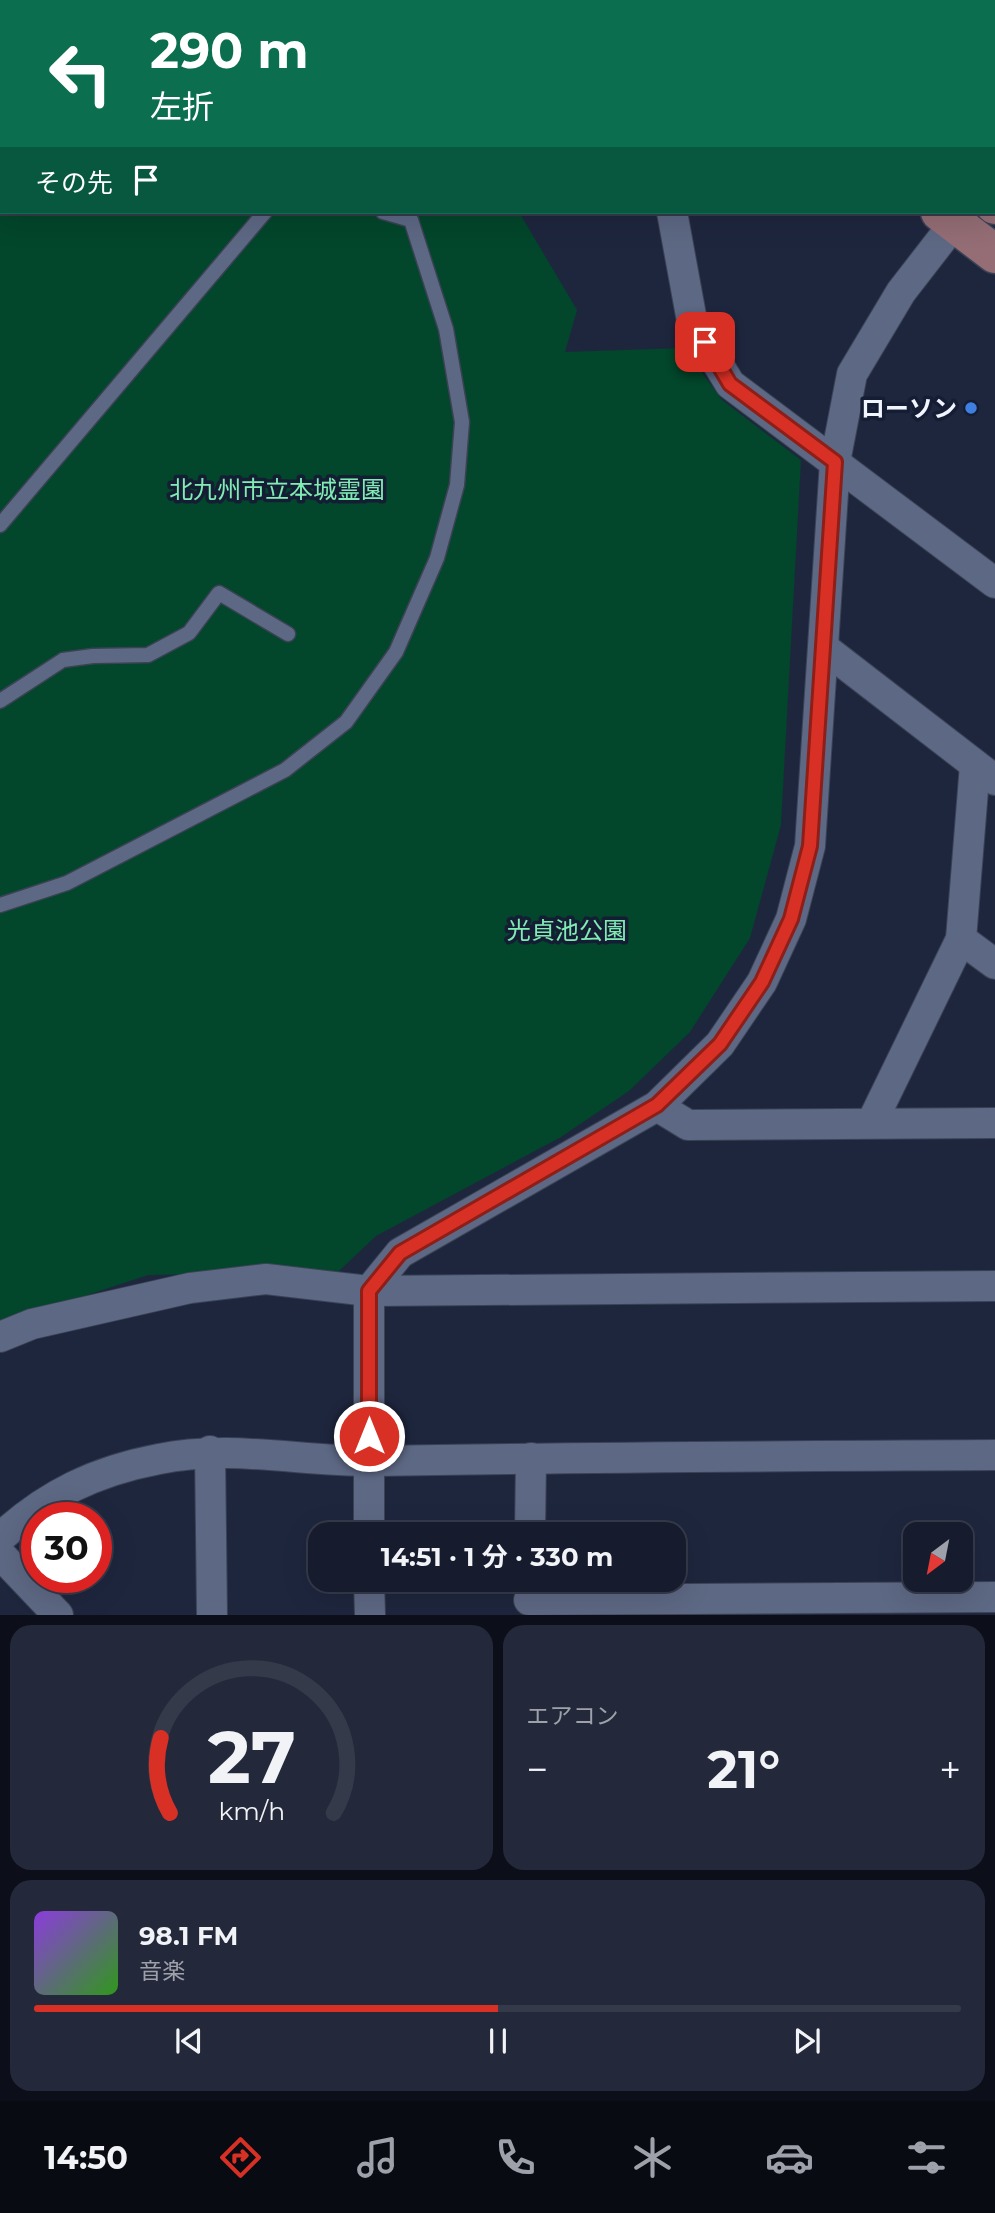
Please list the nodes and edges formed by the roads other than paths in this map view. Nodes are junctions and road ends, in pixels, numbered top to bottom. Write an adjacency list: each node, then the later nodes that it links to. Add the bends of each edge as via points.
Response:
1 (263, 214): 7 (lane)
2 (390, 214): 13 (lane, via 411,220 446,329 463,422 457,485 437,558 396,652 346,722 285,770 67,883)
3 (673, 214): 6 (street, via 692,321 730,384)
4 (952, 216): 5 (main road); 6 (street, via 852,374)
5 (995, 254)
6 (835, 462): 8 (street); 10 (street)
7 (0, 525)
8 (995, 583)
9 (288, 634): 11 (lane, via 240,598 219,593 189,633 148,655 63,660)
10 (824, 648): 12 (street); 16 (street, via 810,846 791,919 762,982 720,1044)
11 (0, 701)
12 (985, 773): 14 (street)
13 (0, 905)
14 (961, 939): 15 (street); 17 (street)
15 (995, 964)
16 (657, 1105): 17 (street, via 688,1125); 20 (street, via 400,1253)
17 (872, 1122): 18 (street)
18 (995, 1123)
19 (995, 1286): 20 (street)
20 (369, 1291): 21 (street, via 267,1279 190,1288 32,1324); 25 (street)
21 (0, 1337)
22 (210, 1451): 25 (street); 28 (street, via 113,1470 75,1485 29,1511); 34 (street)
23 (995, 1455): 24 (street)
24 (531, 1458): 25 (street); 27 (street)
25 (369, 1461): 26 (street)
26 (369, 1522)
27 (530, 1522)
28 (0, 1538)
29 (0, 1554): 33 (street)
30 (369, 1592): 35 (street)
31 (995, 1597): 32 (street)
32 (529, 1598)
33 (58, 1615)
34 (212, 1615)
35 (370, 1615)

